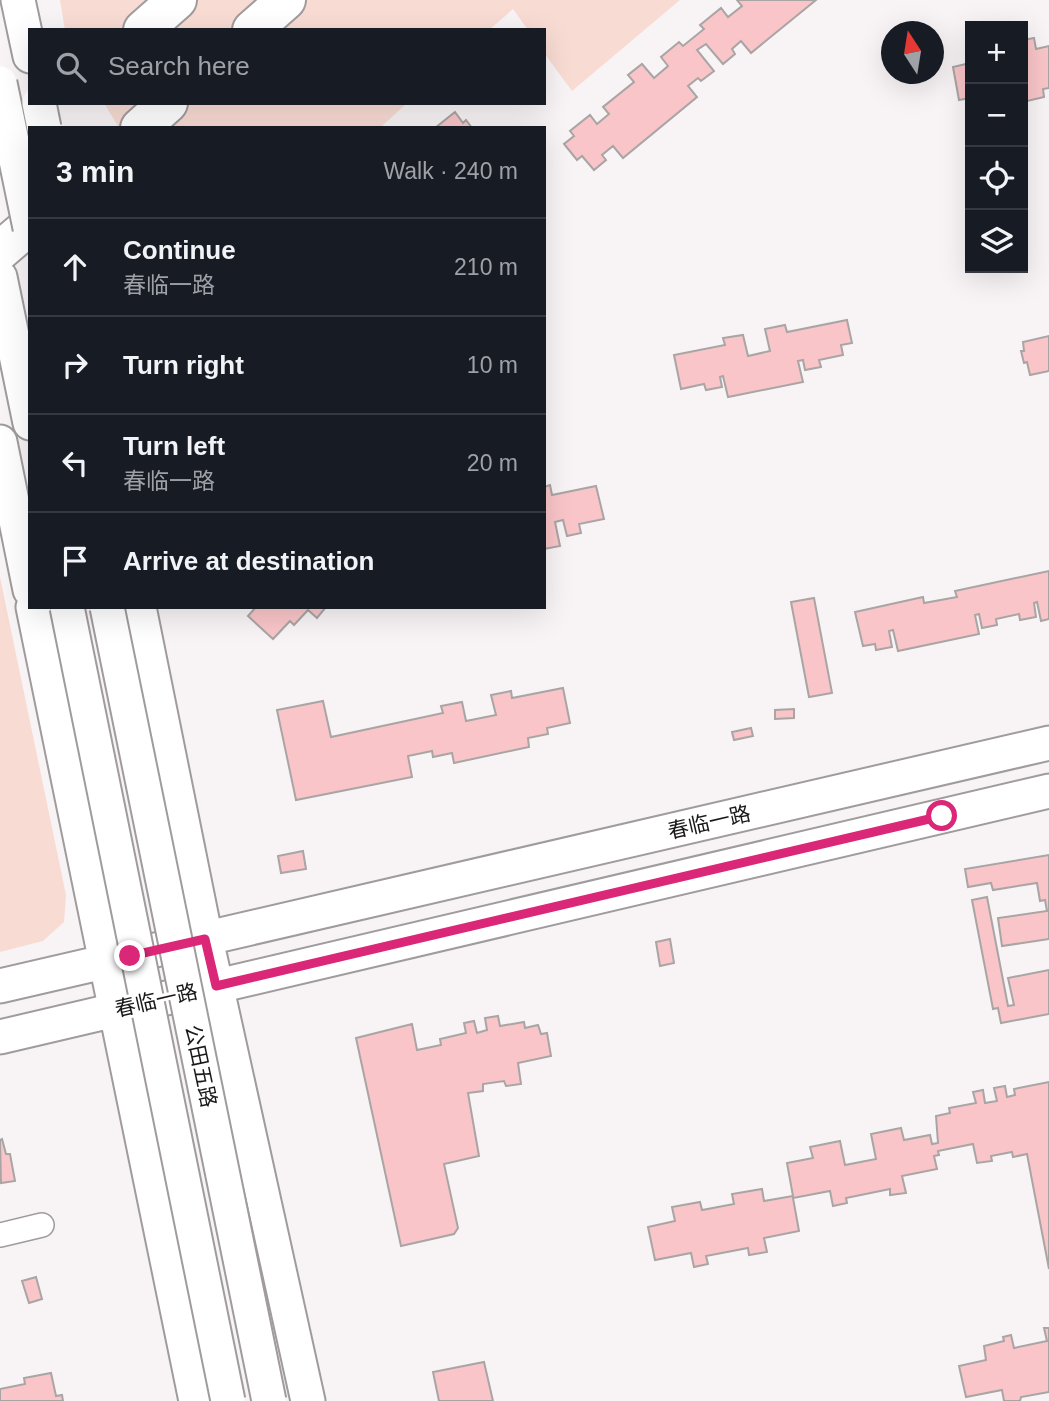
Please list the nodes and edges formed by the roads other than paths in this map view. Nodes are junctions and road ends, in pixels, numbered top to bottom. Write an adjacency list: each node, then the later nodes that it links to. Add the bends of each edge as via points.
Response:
1 (18, 0): 6 (main road)
2 (177, 0): 4 (highway)
3 (286, 0): 5 (highway)
4 (146, 28)
5 (254, 28)
6 (28, 47)
7 (0, 83): 16 (main road, bridge)
8 (39, 105): 12 (main road, bridge)
9 (58, 105): 11 (highway)
10 (166, 105): 13 (highway)
11 (34, 126)
12 (44, 126)
13 (142, 126)
14 (28, 132): 15 (highway)
15 (0, 157)
16 (28, 217)
17 (28, 229): 18 (highway)
18 (0, 251)
19 (0, 277): 20 (main road)
20 (28, 414)
21 (0, 442): 22 (main road)
22 (28, 580)
23 (33, 609): 30 (main road)
24 (67, 609): 38 (main road, 公田五路, bridge)
25 (107, 609): 39 (main road, 公田五路, bridge)
26 (139, 609): 29 (main road)
27 (1049, 743): 29 (main road, 春临一路)
28 (1049, 791): 32 (main road, 春临一路)
29 (205, 939): 30 (main road, 春临一路); 32 (main road)
30 (105, 962): 31 (main road, 春临一路); 33 (main road)
31 (0, 986)
32 (216, 986): 33 (main road, 春临一路); 40 (main road)
33 (114, 1010): 34 (main road, 春临一路); 37 (main road)
34 (0, 1037)
35 (42, 1225): 36 (street)
36 (0, 1235)
37 (196, 1401)
38 (228, 1401)
39 (269, 1401)
40 (308, 1401)

